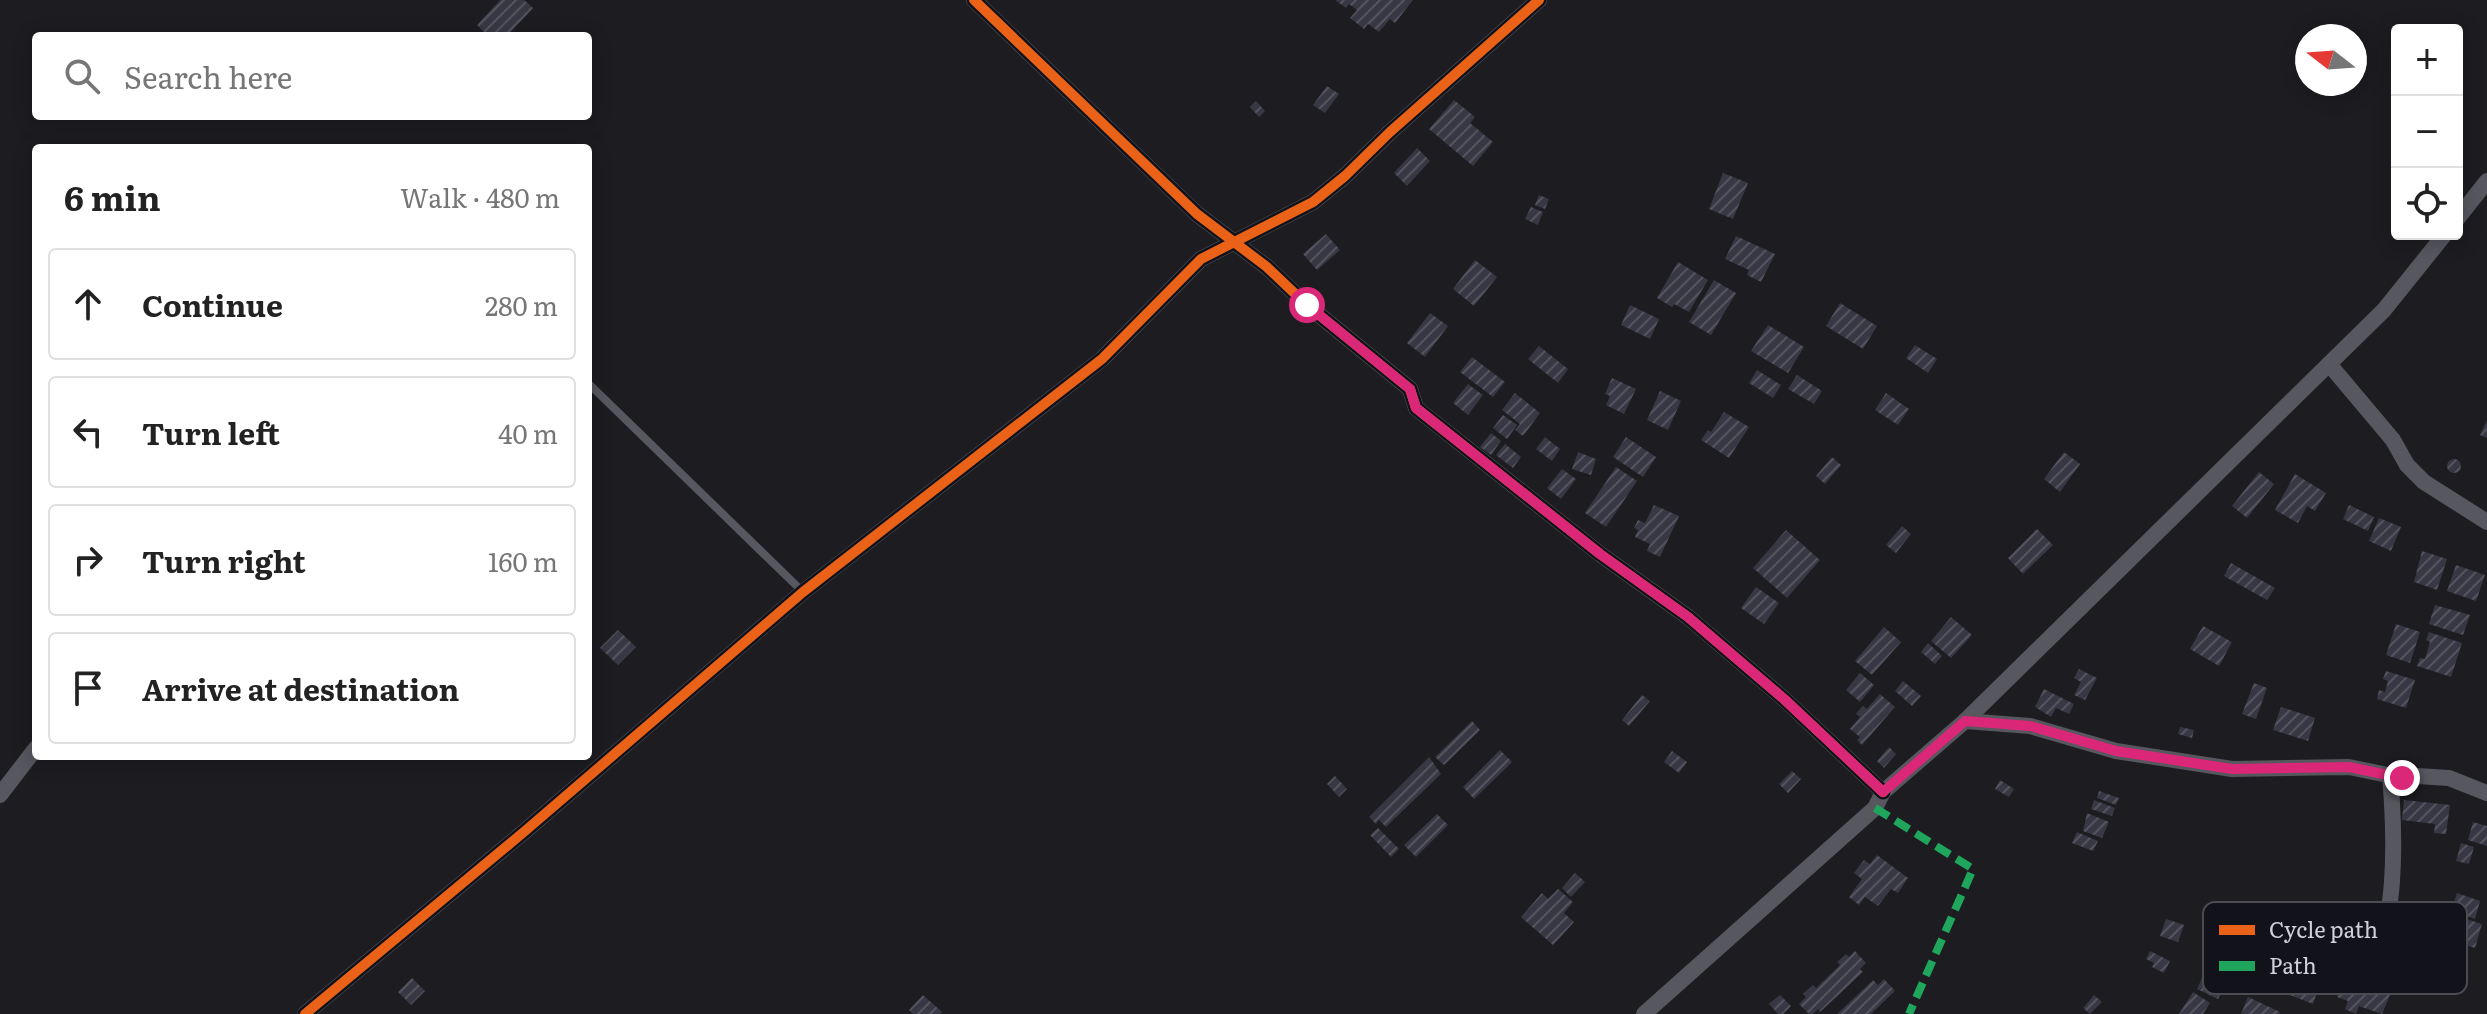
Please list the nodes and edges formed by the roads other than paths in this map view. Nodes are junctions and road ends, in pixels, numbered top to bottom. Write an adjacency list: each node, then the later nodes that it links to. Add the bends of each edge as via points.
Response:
1 (974, 0): 6 (street, via 1197,214)
2 (1539, 0): 6 (street, via 1313,202)
3 (2487, 183): 4 (street)
4 (2463, 212)
5 (2440, 240): 7 (street, via 2384,310)
6 (1234, 243): 10 (street, via 1201,259 1102,359); 14 (street, via 1410,389 1416,408 1688,617)
7 (2329, 364): 9 (street, via 2393,440 2407,465); 11 (street)
8 (592, 387): 10 (lane)
9 (2487, 522)
10 (803, 592): 18 (street)
11 (1965, 721): 13 (street, via 2030,726 2116,751 2232,769 2349,767); 14 (street)
12 (32, 753): 16 (street)
13 (2390, 775): 15 (street, via 2449,778); 17 (street)
14 (1883, 792): 19 (street, via 1875,808)
15 (2487, 793)
16 (0, 795)
17 (2388, 902)
18 (305, 1014)
19 (1644, 1014)

